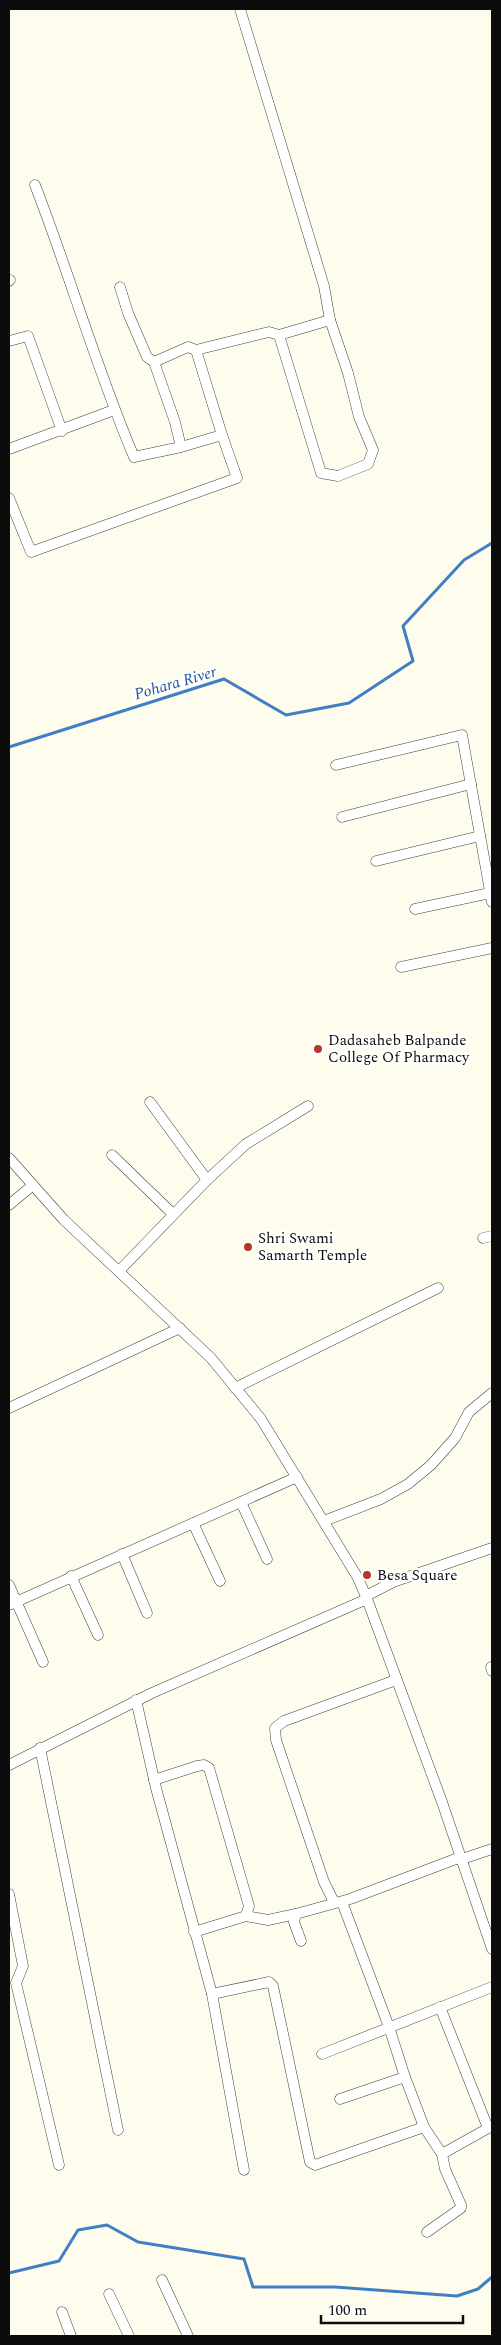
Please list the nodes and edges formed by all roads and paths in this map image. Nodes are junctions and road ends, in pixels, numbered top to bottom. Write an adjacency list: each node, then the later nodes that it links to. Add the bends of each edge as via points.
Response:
1 (240, 9): 4 (street, via 324,286)
2 (35, 185): 9 (street)
3 (120, 287): 8 (street, via 147,357)
4 (330, 320): 5 (street); 5 (street, via 359,418 373,450 368,464 338,476 321,473)
5 (279, 335): 7 (street, via 269,332)
6 (9, 342): 10 (street, via 28,336)
7 (196, 350): 8 (street, via 188,347); 11 (street)
8 (154, 362): 12 (street)
9 (114, 410): 10 (street); 12 (street, via 134,457)
10 (62, 431): 13 (street)
11 (222, 435): 12 (street); 14 (street, via 237,478 31,552)
12 (181, 447)
13 (9, 449)
14 (9, 498)
15 (336, 765): 16 (street, via 462,735)
16 (471, 784): 17 (street); 18 (street)
17 (342, 817)
18 (480, 836): 19 (street); 20 (street)
19 (376, 861)
20 (491, 897): 21 (street)
21 (415, 909)
22 (492, 948): 23 (street)
23 (401, 967)
24 (150, 1102): 28 (street)
25 (308, 1106): 28 (street, via 246,1144)
26 (112, 1155): 31 (street)
27 (9, 1158): 29 (street)
28 (207, 1180): 31 (street)
29 (33, 1185): 30 (street); 32 (street, via 64,1220)
30 (9, 1205)
31 (173, 1214): 32 (street)
32 (119, 1270): 34 (street)
33 (438, 1288): 35 (street)
34 (180, 1328): 35 (street, via 211,1358); 37 (street)
35 (235, 1388): 38 (street, via 261,1419)
36 (492, 1393): 40 (street, via 470,1412 455,1438 432,1465 408,1484 381,1499)
37 (9, 1408)
38 (297, 1477): 39 (street); 40 (street)
39 (241, 1502): 41 (street); 44 (street)
40 (324, 1521): 48 (street)
41 (193, 1523): 43 (street); 46 (street)
42 (492, 1548): 48 (street, via 393,1582)
43 (122, 1554): 45 (street); 50 (street)
44 (268, 1559)
45 (71, 1576): 49 (street); 51 (street)
46 (220, 1581)
47 (9, 1585): 49 (street)
48 (367, 1598): 53 (street); 54 (street)
49 (12, 1602): 52 (street)
50 (147, 1613)
51 (98, 1635)
52 (44, 1662)
53 (396, 1680): 59 (street); 61 (street, via 284,1721 275,1728 276,1740 324,1882)
54 (136, 1700): 55 (street); 57 (street)
55 (40, 1748): 56 (street); 77 (street)
56 (9, 1765)
57 (154, 1780): 63 (street, via 197,1766 209,1768 249,1906); 64 (street)
58 (492, 1849): 59 (street)
59 (461, 1858): 61 (street); 66 (street)
60 (9, 1894): 67 (street, via 23,1966)
61 (338, 1902): 62 (street); 71 (street)
62 (296, 1914): 63 (street, via 268,1920); 65 (street, via 294,1922)
63 (246, 1916): 64 (street)
64 (194, 1932): 69 (street)
65 (301, 1941)
66 (492, 1949)
67 (12, 1985): 79 (street)
68 (492, 1987): 70 (street)
69 (212, 1994): 75 (street, via 269,1982 273,1986 310,2162 315,2165); 80 (street)
70 (440, 2007): 71 (street); 76 (street)
71 (389, 2027): 72 (street); 73 (street)
72 (322, 2054)
73 (405, 2077): 74 (street); 75 (street)
74 (340, 2099)
75 (424, 2127): 78 (street)
76 (490, 2127): 78 (street)
77 (118, 2130)
78 (442, 2154): 81 (street, via 461,2208)
79 (59, 2165)
80 (244, 2170)
81 (426, 2232)
82 (162, 2280): 87 (street)
83 (109, 2294): 86 (street)
84 (62, 2312): 85 (street)
85 (71, 2336)
86 (129, 2336)
87 (188, 2336)

